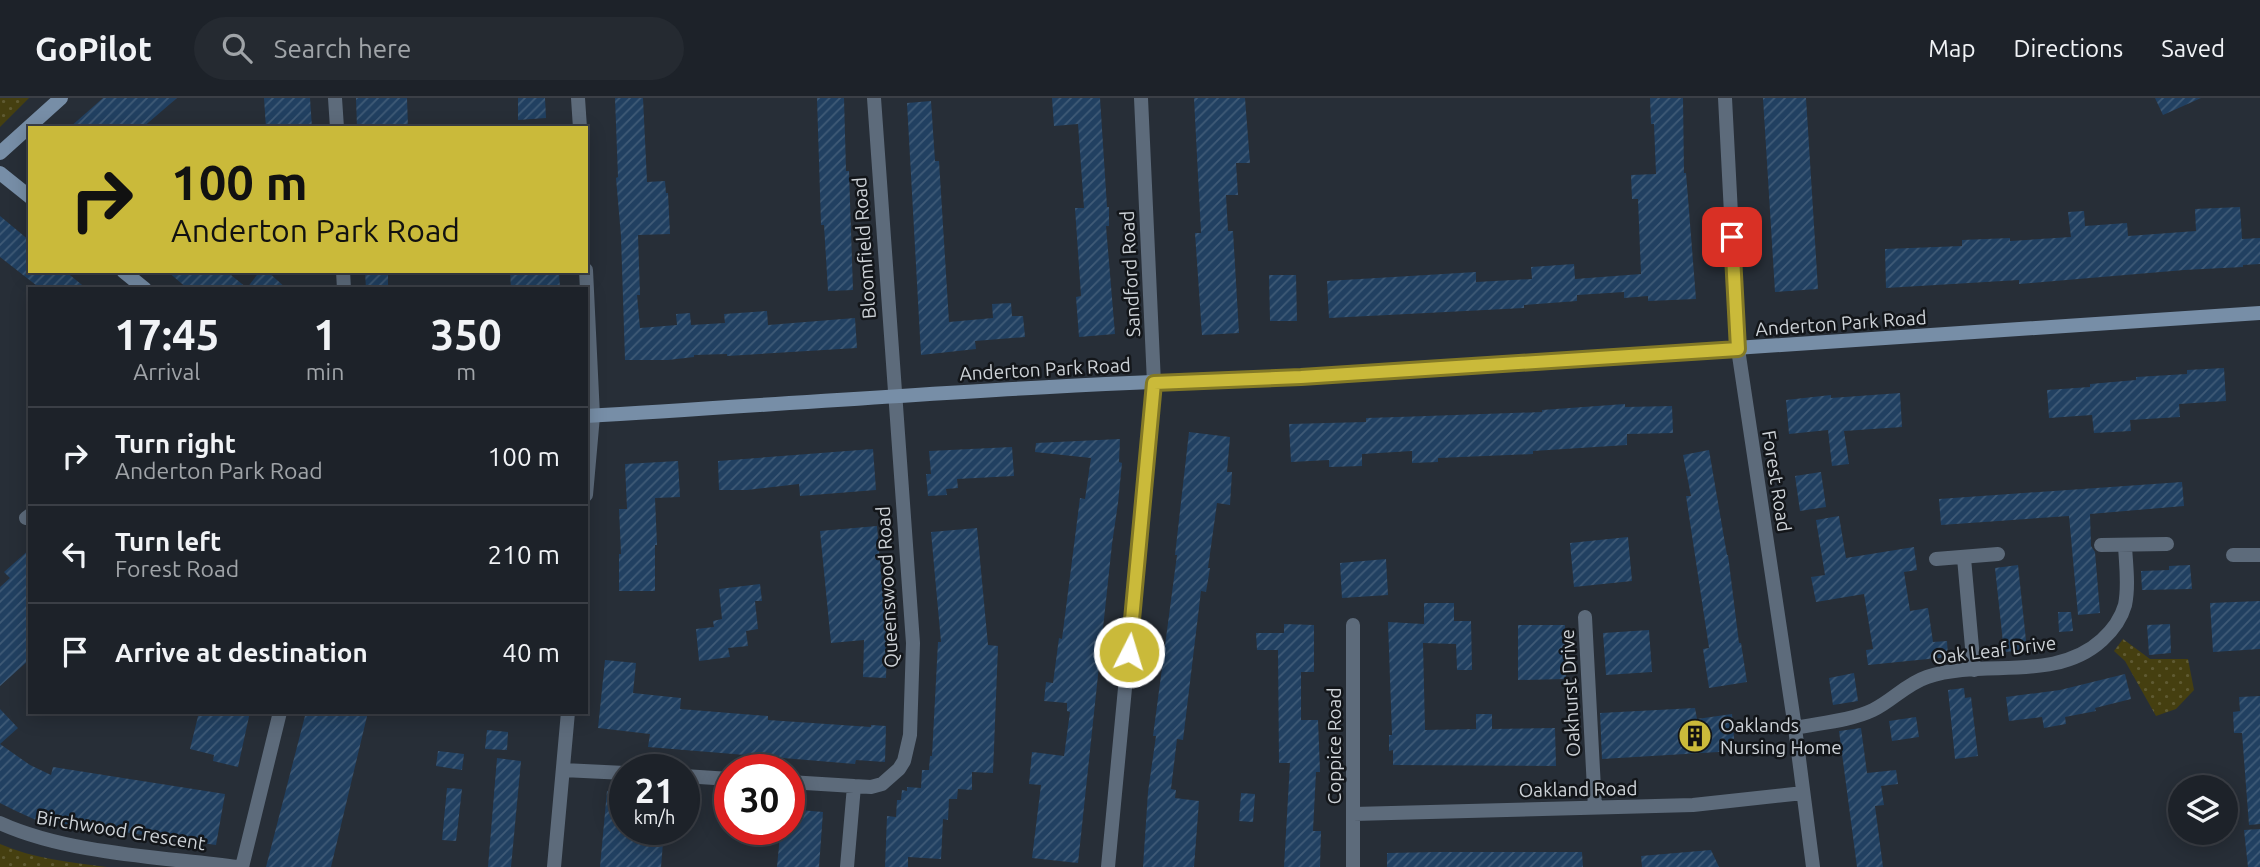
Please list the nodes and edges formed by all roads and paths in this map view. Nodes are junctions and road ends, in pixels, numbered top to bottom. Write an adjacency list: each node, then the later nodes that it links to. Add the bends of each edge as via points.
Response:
1 (61, 98): 7 (street)
2 (335, 98): 8 (street)
3 (578, 98): 9 (street)
4 (874, 98): 20 (street, Bloomfield Road)
5 (1141, 98): 19 (street, Sandford Road)
6 (1725, 98): 18 (street, Forest Road)
7 (30, 126)
8 (337, 126)
9 (580, 126)
10 (28, 128): 11 (street)
11 (0, 153)
12 (0, 173): 13 (street)
13 (28, 195)
14 (125, 273): 15 (street)
15 (143, 287)
16 (2260, 313): 18 (street, Anderton Park Road)
17 (588, 343): 21 (street)
18 (1738, 349): 19 (street, Anderton Park Road); 36 (street, Forest Road)
19 (1154, 383): 20 (street, Anderton Park Road); 48 (street, Sandford Road)
20 (894, 395): 21 (street, Anderton Park Road); 40 (street, Queenswood Road, via 913,643 910,735 904,761 891,777 871,787)
21 (590, 416): 22 (street)
22 (588, 456)
23 (2167, 544): 25 (street)
24 (2101, 545): 25 (street)
25 (2125, 546): 33 (street, Oak Leaf Drive, via 2124,607 2118,622 2100,642 2078,658 2052,665)
26 (1998, 554): 29 (street)
27 (2232, 555): 28 (street)
28 (2260, 555)
29 (1964, 558): 30 (street); 33 (street)
30 (1937, 559)
31 (1585, 617): 42 (street, Oakhurst Drive)
32 (1353, 625): 43 (street, Coppice Road)
33 (1974, 670): 36 (street, Oak Leaf Drive, via 1927,677 1872,710)
34 (279, 714): 45 (street, Birchwood Crescent)
35 (568, 714): 37 (street)
36 (1795, 728): 41 (street, Forest Road)
37 (563, 770): 38 (street); 46 (street)
38 (609, 772)
39 (805, 783): 40 (street)
40 (854, 786): 47 (street)
41 (1803, 793): 42 (street, Oakland Road, via 1693,806); 50 (street, Forest Road)
42 (1595, 808): 43 (street, Oakland Road)
43 (1353, 814): 49 (street, Coppice Road)
44 (0, 823): 45 (street, Birchwood Crescent, via 62,844)
45 (240, 867)
46 (554, 867)
47 (847, 867)
48 (1108, 867)
49 (1353, 867)
50 (1812, 867)

